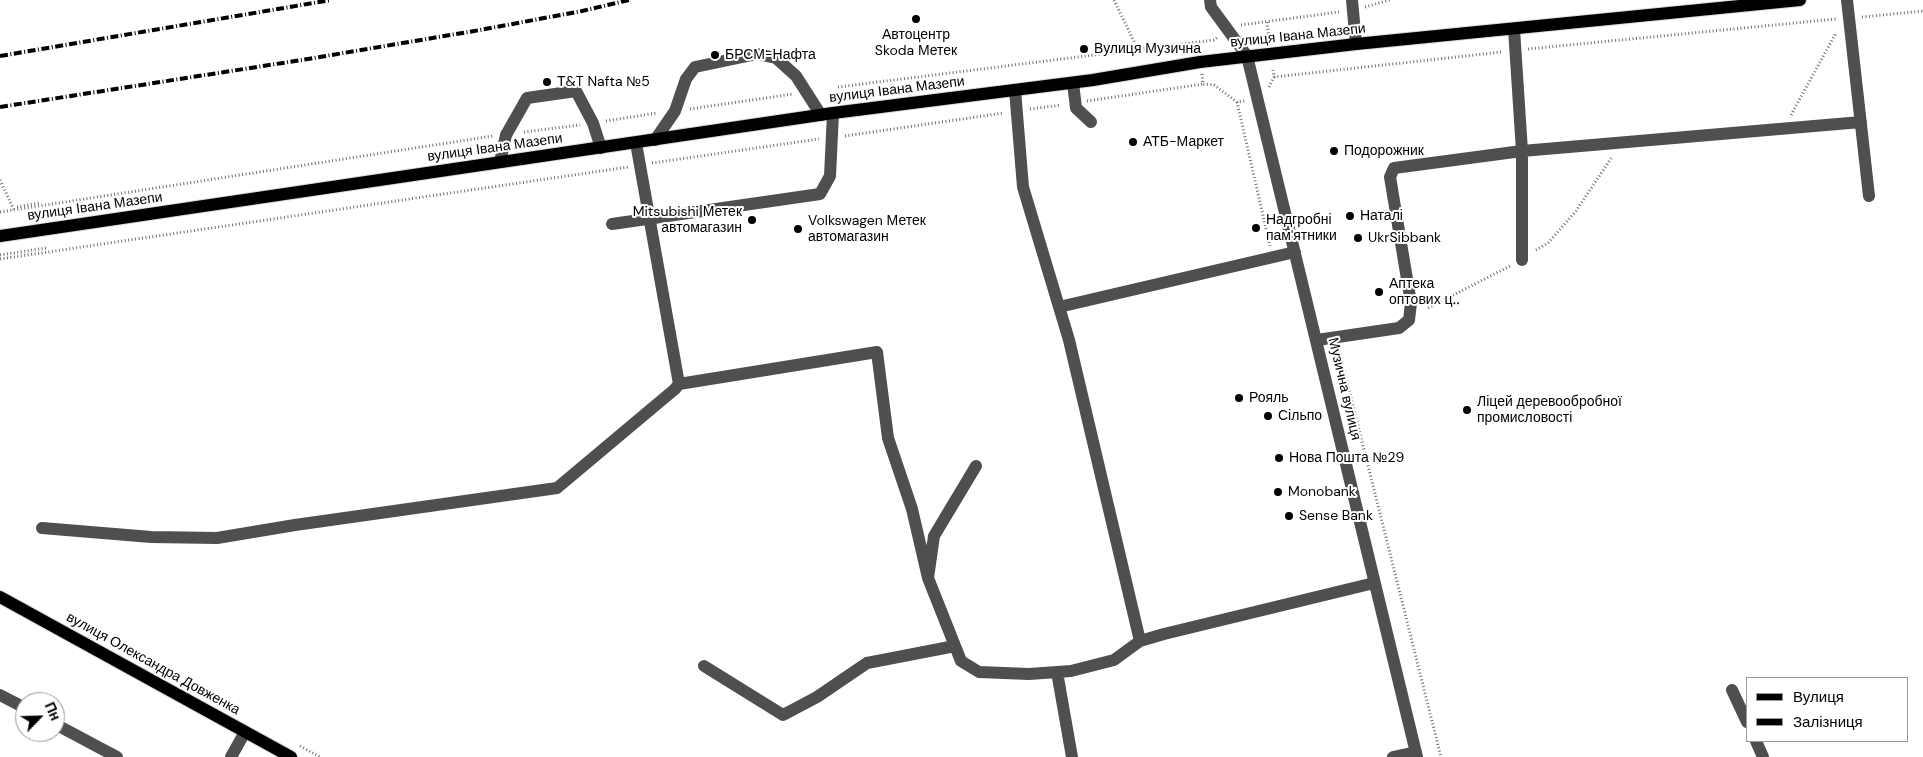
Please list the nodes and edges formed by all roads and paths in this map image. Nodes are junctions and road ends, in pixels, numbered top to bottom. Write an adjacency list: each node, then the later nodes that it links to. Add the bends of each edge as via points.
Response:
1 (1114, 0): 15 (path)
2 (1210, 0): 12 (street, via 1211,7)
3 (1390, 0): 7 (path)
4 (1800, 0): 6 (main road, вулиця Івана Мазепи)
5 (1847, 0): 9 (street)
6 (1756, 2): 11 (main road, вулиця Івана Мазепи)
7 (1352, 5): 10 (path); 14 (street)
8 (1923, 11): 9 (path)
9 (1846, 19): 16 (path); 32 (street); 34 (path)
10 (1267, 22): 12 (path, via 1238,25); 13 (path)
11 (1514, 29): 14 (main road, вулиця Івана Мазепи); 16 (street)
12 (1228, 31): 15 (path, via 1214,40); 17 (street)
13 (1269, 41)
14 (1356, 44): 17 (main road, вулиця Івана Мазепи)
15 (1138, 50): 22 (path)
16 (1515, 50): 18 (path, via 1274,77); 40 (street)
17 (1247, 56): 20 (main road, вулиця Івана Мазепи); 52 (street, Музична вулиця)
18 (1273, 70)
19 (1202, 73): 21 (path)
20 (1073, 82): 23 (main road, вулиця Івана Мазепи); 27 (street)
21 (1203, 84): 26 (path, via 1214,85); 27 (path)
22 (838, 87)
23 (1015, 90): 29 (street); 30 (main road, вулиця Івана Мазепи)
24 (796, 93): 28 (path)
25 (1245, 100): 26 (path)
26 (1237, 102): 54 (path)
27 (1075, 103): 29 (path); 31 (street)
28 (675, 111): 30 (street, via 686,79 695,66 757,54 776,58 796,76); 33 (path); 37 (street)
29 (1016, 111): 36 (path); 57 (street, via 1022,188)
30 (827, 114): 36 (street); 37 (main road, вулиця Івана Мазепи)
31 (1091, 122)
32 (1861, 122): 34 (street); 44 (street)
33 (593, 123): 35 (path); 35 (street, via 576,91 527,98); 39 (street)
34 (1784, 129): 40 (street)
35 (506, 134): 41 (street); 46 (path)
36 (832, 138): 42 (path); 48 (street, via 830,176 820,194)
37 (655, 140): 38 (main road, вулиця Івана Мазепи)
38 (636, 143): 39 (main road, вулиця Івана Мазепи); 42 (street)
39 (601, 148): 41 (main road, вулиця Івана Мазепи)
40 (1522, 151): 56 (street); 58 (street, via 1394,168 1390,177 1411,303 1410,320 1399,328)
41 (500, 162): 50 (main road, вулиця Івана Мазепи)
42 (640, 165): 48 (street); 55 (path)
43 (0, 180): 46 (path)
44 (1868, 196)
45 (39, 203): 46 (path)
46 (14, 209): 47 (path)
47 (0, 211)
48 (649, 218): 49 (street); 60 (street)
49 (612, 224)
50 (0, 236)
51 (46, 248): 53 (path)
52 (1295, 252): 54 (street); 59 (street, Музична вулиця)
53 (0, 255)
54 (1273, 257): 57 (street)
55 (0, 259)
56 (1522, 260)
57 (1059, 307): 66 (street)
58 (1336, 338): 59 (street); 83 (path)
59 (1317, 340): 64 (street, Музична вулиця)
60 (679, 384): 62 (street, via 557,488 217,538 151,537); 63 (street, via 877,352 888,438 912,509)
61 (976, 466): 63 (street, via 934,536)
62 (42, 528)
63 (928, 578): 67 (street)
64 (1374, 582): 66 (street); 77 (street, Музична вулиця)
65 (0, 598): 75 (main road, вулиця Олександра Довженка)
66 (1140, 641): 69 (street, via 1114,660)
67 (955, 646): 68 (street, via 867,663 784,715); 69 (street, via 961,661 979,672)
68 (704, 666)
69 (1057, 672): 81 (street)
70 (1732, 690): 73 (street)
71 (0, 694): 72 (street)
72 (15, 702)
73 (1746, 720)
74 (65, 729): 78 (street)
75 (245, 732): 79 (street); 80 (main road, вулиця Олександра Довженка)
76 (1756, 742): 84 (street)
77 (1417, 754): 82 (street)
78 (117, 757)
79 (231, 757)
80 (291, 757)
81 (1072, 757)
82 (1393, 757)
83 (1441, 757)
84 (1763, 757)

